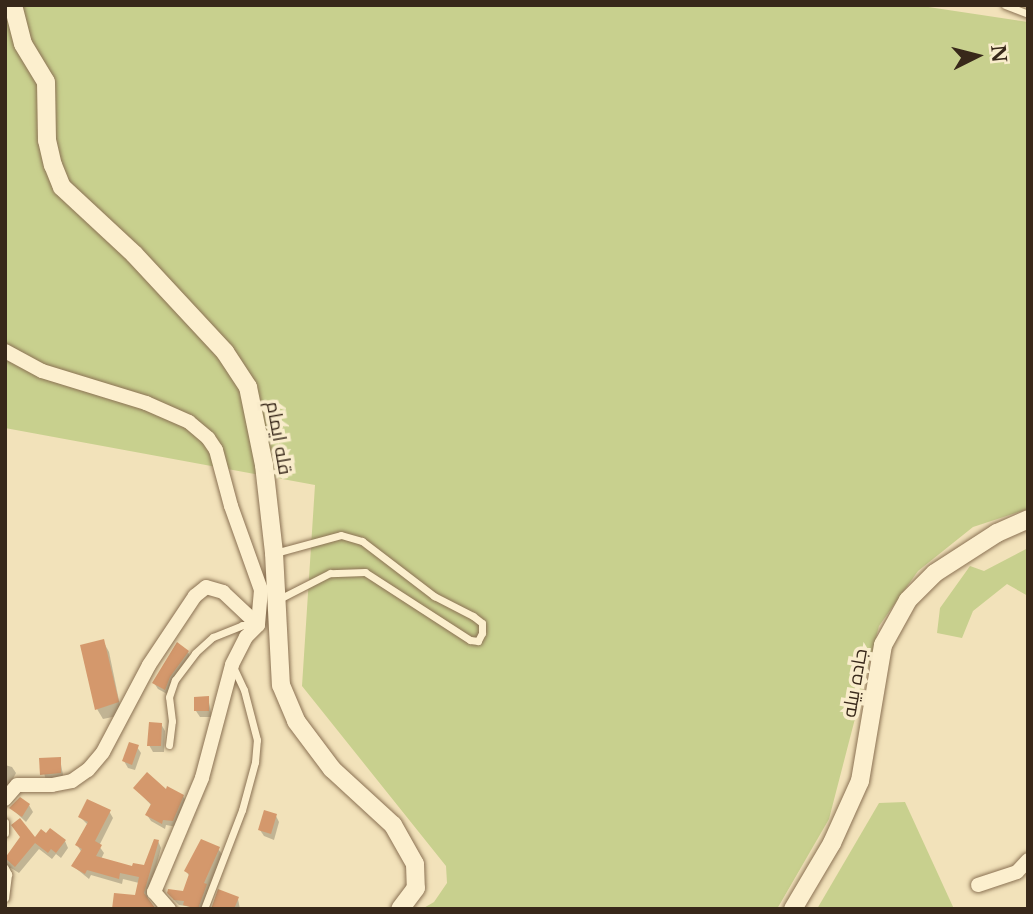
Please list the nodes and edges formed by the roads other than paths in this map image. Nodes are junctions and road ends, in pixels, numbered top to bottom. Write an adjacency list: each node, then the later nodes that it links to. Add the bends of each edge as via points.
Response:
1 (13, 5): 6 (street, قله ایمام, via 23,44 46,82 47,140 62,187 134,254 225,352 248,387 264,465)
2 (1005, 5): 3 (lane)
3 (1028, 14)
4 (5, 351): 8 (street, via 42,371 146,403 189,422 208,438 216,450 261,590)
5 (1028, 519): 21 (street, جاده بیله, via 935,572 908,600 883,645 860,781 832,843)
6 (274, 553): 7 (street, قله ایمام); 7 (lane, via 341,535 362,541 434,596 482,623 482,633 478,641 470,640 365,572 330,573)
7 (276, 601): 20 (street, قله ایمام, via 281,685 296,721 332,769 393,825 415,864 416,888)
8 (258, 625): 9 (street, via 246,637); 10 (lane, via 242,625 213,637 195,653 169,697); 11 (street, via 223,592 206,587 195,596 149,665 103,752 88,770 52,785 17,785)
9 (232, 665): 18 (street, via 202,778 154,892); 19 (lane, via 257,740 255,762)
10 (169, 745)
11 (5, 799)
12 (5, 822): 13 (lane)
13 (5, 833)
14 (1028, 860): 16 (street, via 1017,872)
15 (5, 868): 17 (lane)
16 (978, 885)
17 (5, 898)
18 (169, 909)
19 (204, 909)
20 (400, 909)
21 (793, 909)

